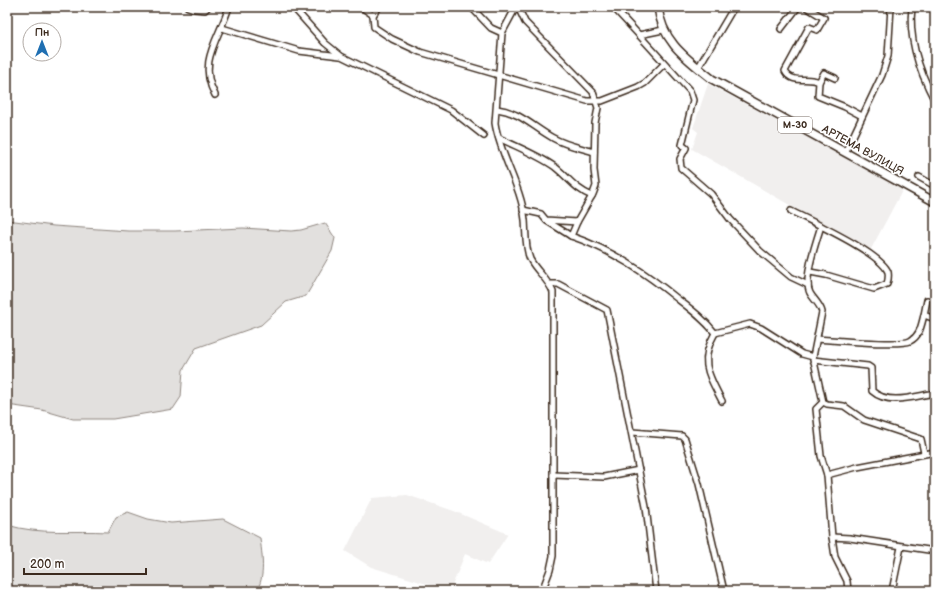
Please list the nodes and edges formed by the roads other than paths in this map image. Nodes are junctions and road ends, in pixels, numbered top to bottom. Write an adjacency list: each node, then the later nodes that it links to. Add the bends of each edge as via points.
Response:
1 (188, 7): 2 (street, via 205,10)
2 (208, 7)
3 (229, 7): 17 (street)
4 (293, 7): 22 (street, via 325,44)
5 (361, 7): 16 (street)
6 (379, 7): 16 (street)
7 (471, 7): 20 (street, via 491,28)
8 (517, 7): 20 (street); 29 (street, via 525,22 593,92)
9 (658, 7): 19 (highway)
10 (734, 7): 24 (street)
11 (798, 7): 18 (street)
12 (806, 7): 27 (street, via 824,18 817,30 809,27 785,71 795,80 811,79)
13 (891, 7): 32 (street, via 888,56 882,76)
14 (912, 7): 30 (street, via 910,20 914,46 923,76)
15 (617, 8): 21 (street)
16 (373, 15): 25 (street, via 374,27 392,39 450,62)
17 (222, 28): 22 (street, via 299,51); 28 (street, via 207,67 207,78)
18 (781, 29)
19 (664, 32): 21 (street); 24 (highway, АРТЕМА ВУЛИЦЯ / М-30)
20 (502, 34): 25 (street)
21 (639, 35): 23 (street)
22 (341, 56): 33 (street, via 451,110)
23 (664, 64): 29 (street, via 638,88); 49 (street, via 690,91 693,100 682,145 686,148 680,159 681,168 711,194 760,251 791,277)
24 (698, 68): 35 (highway, АРТЕМА ВУЛИЦЯ / М-30, via 769,111)
25 (500, 75): 29 (street, via 587,101); 31 (street)
26 (835, 78): 27 (street, via 824,73)
27 (819, 82): 32 (street, via 818,96)
28 (215, 95)
29 (596, 101): 36 (street, via 598,108)
30 (935, 101)
31 (497, 108): 34 (street, via 495,123); 36 (street, via 518,114 554,139)
32 (862, 116): 35 (street)
33 (484, 136)
34 (499, 138): 39 (street, via 551,165 580,191); 41 (street, via 517,184)
35 (846, 151): 40 (highway, АРТЕМА ВУЛИЦЯ / М-30)
36 (594, 152): 39 (street, via 596,186)
37 (919, 177): 38 (street)
38 (935, 186)
39 (592, 196): 44 (street)
40 (935, 202)
41 (523, 210): 43 (street, via 541,214); 48 (street, via 530,259)
42 (791, 211): 45 (street)
43 (546, 220): 44 (street); 46 (street)
44 (577, 222): 46 (street)
45 (821, 226): 47 (street); 47 (street, via 866,251 887,271 889,278 887,284 874,289)
46 (571, 236): 53 (street, via 617,255 657,282 708,323)
47 (810, 272): 49 (street)
48 (550, 284): 59 (street, via 558,284 607,310); 63 (street, via 554,306)
49 (808, 285): 54 (street, via 822,312)
50 (927, 300): 51 (street)
51 (924, 315): 52 (street); 54 (street, via 919,335 908,342)
52 (935, 319)
53 (715, 333): 55 (street, via 750,324); 57 (street, via 707,349 707,364 709,375)
54 (816, 339): 55 (street)
55 (813, 358): 56 (street, via 868,366 871,368 872,391 883,399 892,400); 58 (street)
56 (935, 393)
57 (722, 401)
58 (823, 402): 61 (street, via 844,406 864,420 921,439); 64 (street, via 816,409 816,418 821,456)
59 (632, 432): 62 (street); 70 (street, via 682,436 685,439 701,490)
60 (935, 452): 61 (street)
61 (924, 453): 64 (street)
62 (639, 470): 63 (street, via 604,477); 69 (street)
63 (552, 475): 68 (street, via 553,556)
64 (827, 475): 65 (street)
65 (832, 537): 66 (street); 71 (street, via 835,557 847,581)
66 (902, 547): 67 (street); 72 (street)
67 (935, 552)
68 (542, 591)
69 (656, 591)
70 (724, 591)
71 (848, 591)
72 (892, 591)

